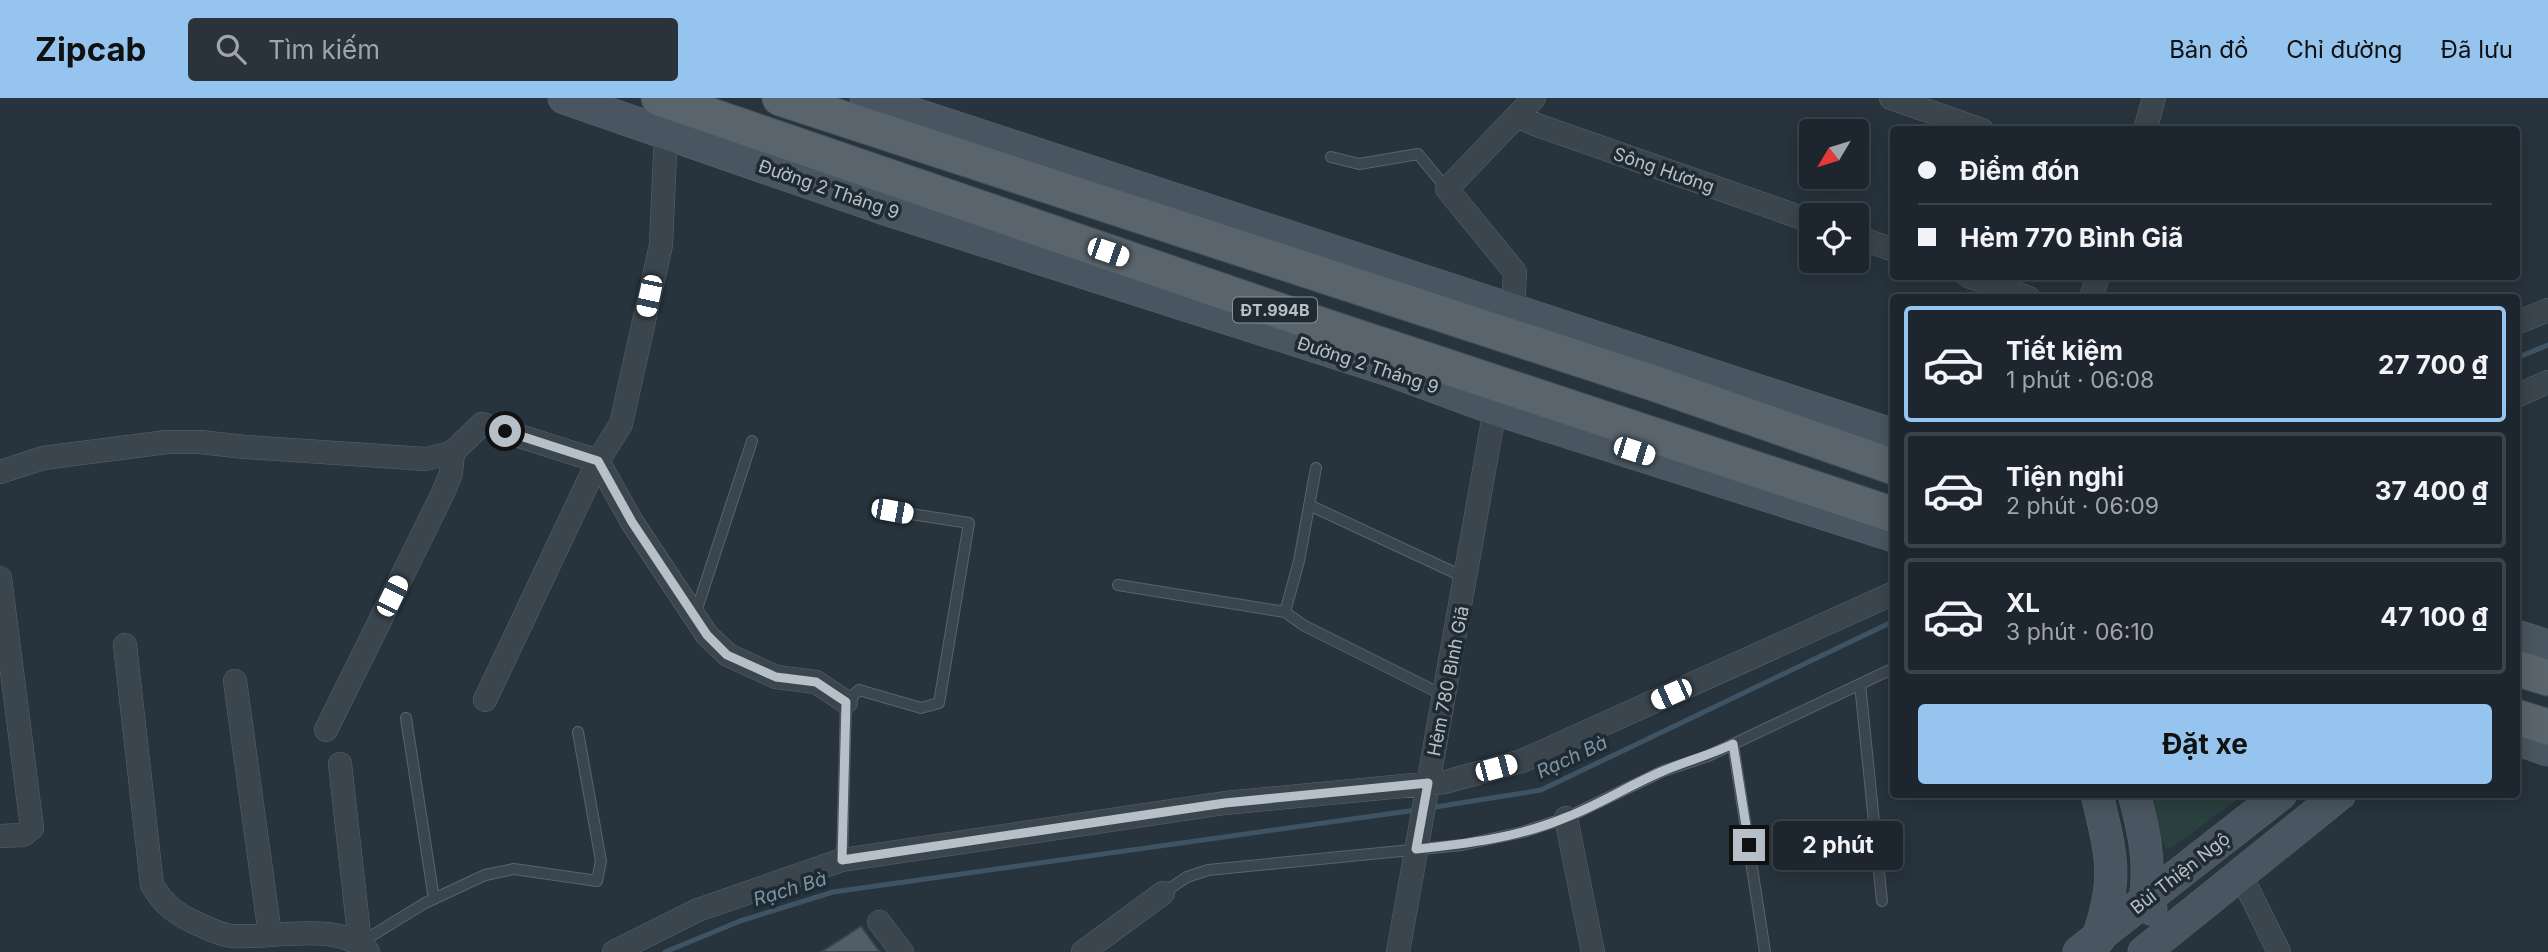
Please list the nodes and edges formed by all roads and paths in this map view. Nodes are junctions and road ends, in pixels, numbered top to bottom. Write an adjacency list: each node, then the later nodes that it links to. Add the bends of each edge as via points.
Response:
1 (564, 98): 7 (main road, Đường 2 Tháng 9 / ĐT.994B)
2 (780, 98): 18 (main road, ĐT.994B)
3 (1534, 98): 8 (street)
4 (1891, 98): 9 (street)
5 (2154, 98): 10 (street)
6 (872, 99): 18 (main road, ĐT.994B)
7 (663, 107): 22 (main road, Đường 2 Tháng 9 / ĐT.994B); 29 (street, via 661,245 621,424)
8 (1517, 116): 12 (street); 13 (street, Sông Hương)
9 (1971, 126)
10 (2147, 126)
11 (1331, 157): 12 (lane, via 1359,164 1418,155)
12 (1447, 189): 19 (street, via 1515,272)
13 (1799, 218)
14 (1869, 241): 15 (street)
15 (1890, 249)
16 (1980, 280): 17 (street)
17 (2018, 294)
18 (1424, 295): 19 (main road, ĐT.994B); 30 (main road, ĐT.994B, via 1653,383)
19 (1513, 310): 26 (main road, ĐT.994B)
20 (2548, 310): 21 (street)
21 (2520, 321)
22 (1392, 360): 25 (main road, Đường 2 Tháng 9 / ĐT.994B); 35 (main road, Đường 2 Tháng 9 / ĐT.994B)
23 (2548, 382): 24 (street)
24 (2520, 394)
25 (1495, 409): 36 (main road, Đường 2 Tháng 9 / ĐT.994B); 37 (street, Hẻm 780 Bình Giã)
26 (1890, 434)
27 (752, 441): 42 (lane)
28 (453, 452): 29 (street, via 482,424); 32 (street, via 426,460 167,442 43,458); 57 (street, via 443,492)
29 (598, 461): 42 (street); 52 (street)
30 (1890, 466)
31 (1315, 468): 33 (lane)
32 (0, 472)
33 (1309, 505): 37 (lane); 41 (lane)
34 (892, 511): 53 (lane, via 969,523 939,704 921,708 859,690)
35 (1890, 514)
36 (1890, 535)
37 (1464, 577): 51 (street, Hẻm 780 Bình Giã)
38 (0, 578): 69 (street, via 32,828 23,835)
39 (1118, 585): 41 (lane)
40 (1890, 595): 63 (street, via 1522,761)
41 (1285, 612): 51 (lane)
42 (694, 618): 53 (street, via 727,655 776,677 816,682)
43 (2520, 637): 45 (main road)
44 (125, 645): 79 (street, via 152,885 176,914 200,925 230,936)
45 (2548, 646)
46 (2520, 669): 48 (main road)
47 (1890, 670): 50 (lane)
48 (2548, 678)
49 (235, 681): 79 (street)
50 (1860, 684): 60 (lane); 76 (lane)
51 (1445, 696): 63 (street, Hẻm 780 Bình Giã)
52 (485, 699)
53 (846, 702): 71 (lane)
54 (406, 718): 74 (lane)
55 (2520, 718): 56 (main road)
56 (2548, 727)
57 (326, 730)
58 (578, 732): 74 (lane, via 601,861 597,881 513,869 485,875)
59 (2520, 740): 61 (main road)
60 (1733, 744): 68 (lane, via 1663,771); 87 (lane)
61 (2548, 750)
62 (340, 764): 80 (street)
63 (1428, 783): 70 (street, Hẻm 780 Bình Giã); 71 (street, via 1225,803)
64 (2098, 798): 81 (main road, via 2112,858 2112,884)
65 (2135, 798): 75 (main road, via 2147,848)
66 (2276, 798): 75 (main road, Bùi Thiện Ngộ)
67 (2335, 798): 72 (main road)
68 (1566, 818): 70 (lane, via 1462,845); 86 (street)
69 (0, 836)
70 (1416, 849): 73 (lane, via 1208,870); 85 (street, Hẻm 780 Bình Giã)
71 (842, 860): 83 (street, via 698,910)
72 (2241, 875): 78 (main road); 89 (street)
73 (1163, 893): 82 (street)
74 (434, 899): 80 (lane)
75 (2145, 900): 78 (main road); 81 (main road, Bùi Thiện Ngộ)
76 (1882, 901)
77 (879, 922): 84 (street)
78 (2170, 932): 88 (main road)
79 (271, 935): 80 (street, via 330,934)
80 (364, 947)
81 (2095, 947)
82 (1097, 948)
83 (614, 952)
84 (902, 952)
85 (1398, 952)
86 (1593, 952)
87 (1765, 952)
88 (2144, 952)
89 (2279, 952)

